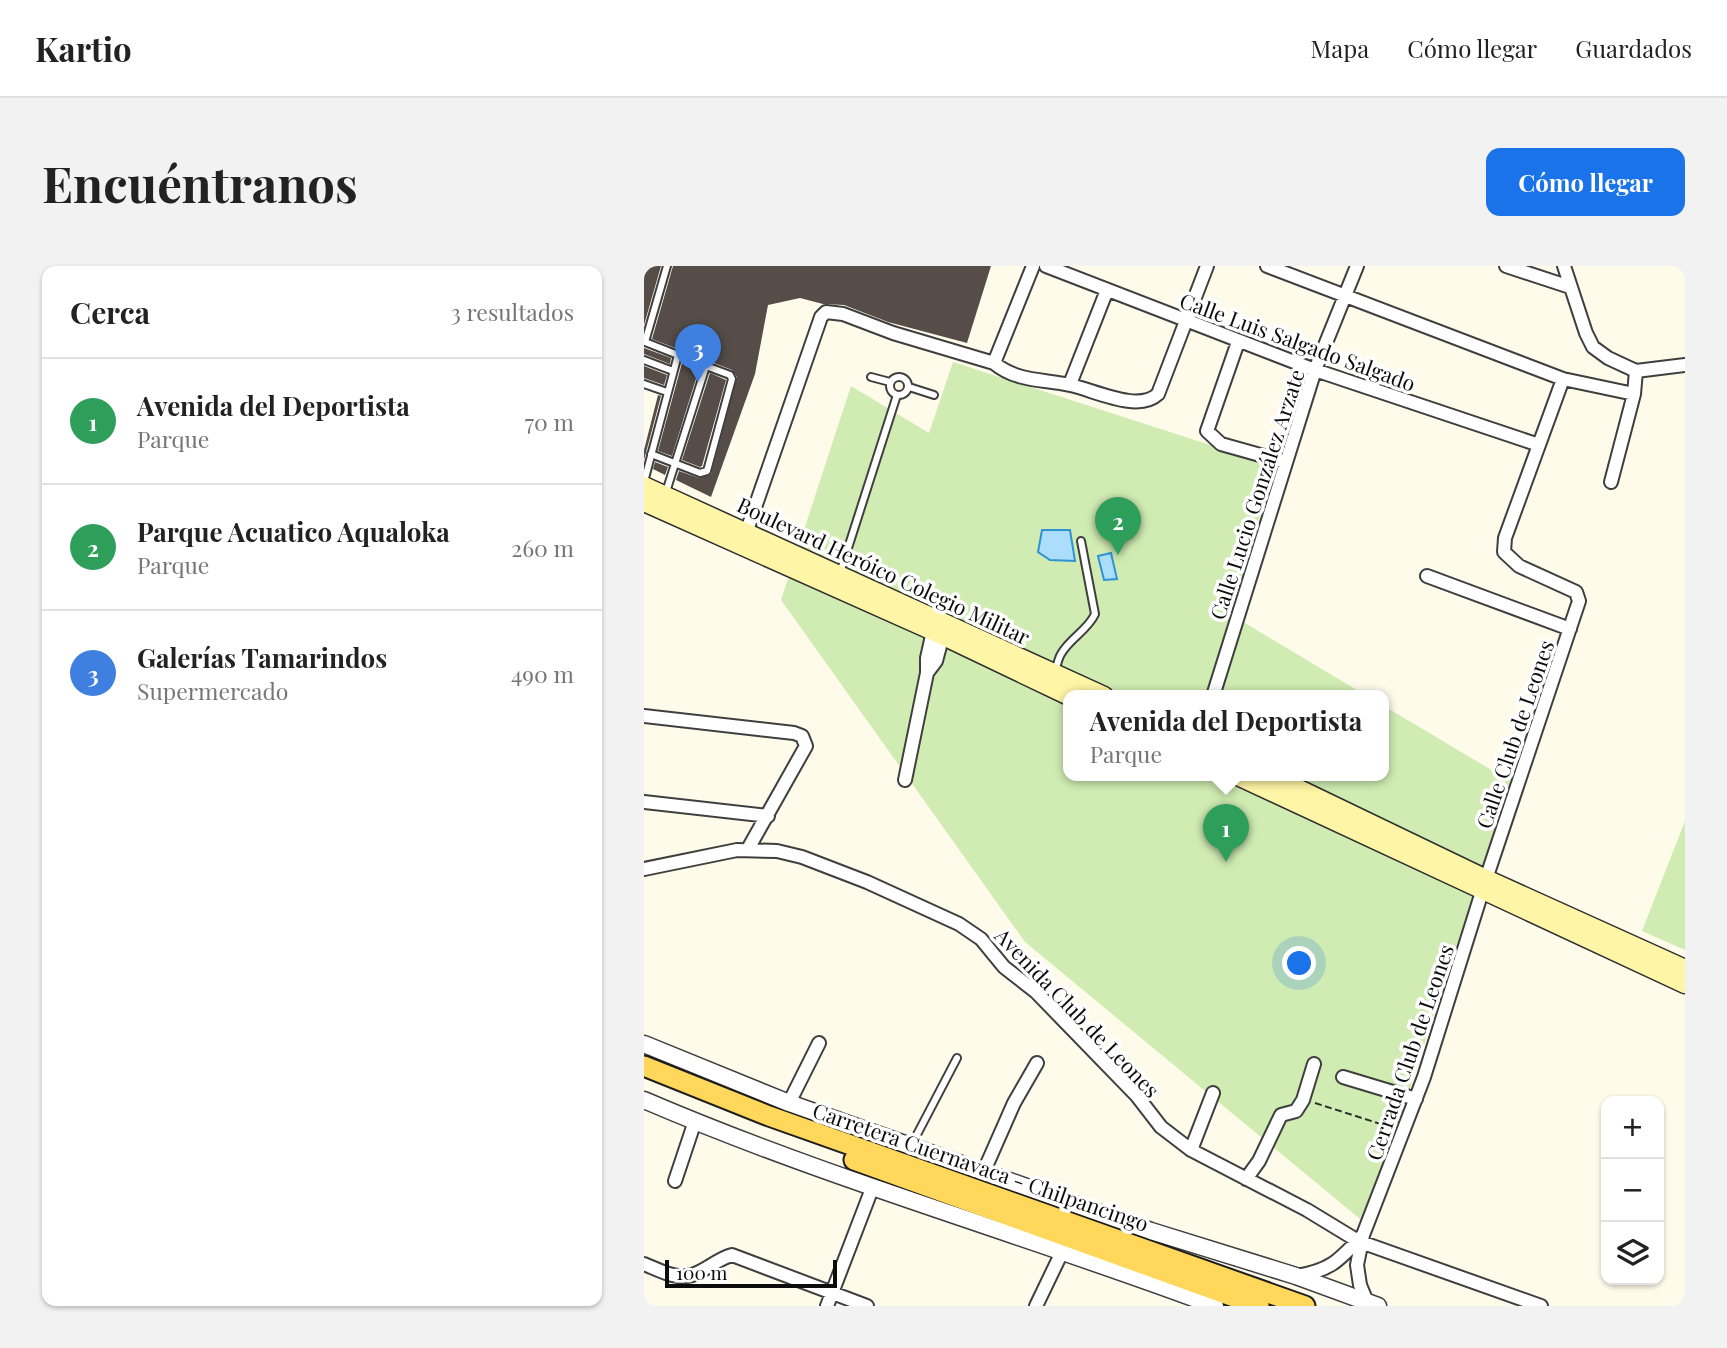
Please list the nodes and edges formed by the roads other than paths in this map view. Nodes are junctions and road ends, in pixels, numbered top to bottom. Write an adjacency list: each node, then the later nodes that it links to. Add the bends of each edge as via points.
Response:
1 (667, 266): 13 (lane)
2 (1033, 266): 18 (street)
3 (1046, 266): 10 (street, Calle Luis Salgado Salgado)
4 (1207, 266): 12 (street)
5 (1267, 266): 11 (street)
6 (1357, 266): 11 (street, Calle Lucio González Arzate)
7 (1506, 266): 9 (street)
8 (1564, 266): 9 (street)
9 (1570, 287): 23 (street, via 1593,347)
10 (1107, 290): 12 (street, Calle Luis Salgado Salgado); 28 (street)
11 (1347, 295): 21 (street, Calle Lucio González Arzate); 25 (street)
12 (1185, 321): 14 (street, Calle Luis Salgado Salgado); 28 (street, via 1152,400 1119,399)
13 (647, 323): 15 (lane)
14 (1238, 342): 21 (street, Calle Luis Salgado Salgado); 36 (street, via 1207,431 1221,444)
15 (644, 343): 16 (lane)
16 (678, 355): 20 (lane); 22 (lane)
17 (644, 360): 22 (lane)
18 (994, 363): 28 (street, via 1027,379); 42 (street, via 826,312)
19 (1685, 365): 23 (street)
20 (706, 366): 37 (lane); 37 (lane, via 732,379 707,471)
21 (1315, 370): 34 (street, Calle Luis Salgado Salgado); 36 (street, Calle Lucio González Arzate)
22 (673, 371): 30 (lane)
23 (1636, 371): 31 (street)
24 (871, 377): 26 (lane)
25 (1563, 379): 31 (street); 34 (street)
26 (890, 382): 29 (lane, via 904,377); 32 (lane)
27 (644, 384): 30 (lane)
28 (1069, 384)
29 (908, 387): 32 (lane); 33 (lane)
30 (667, 392): 35 (lane)
31 (1634, 394): 38 (street)
32 (897, 395): 44 (lane)
33 (934, 395)
34 (1539, 446): 46 (street, Calle Club de Leones, via 1504,552 1519,566 1576,592 1579,601)
35 (651, 454): 37 (lane); 39 (lane)
36 (1285, 462): 50 (street, Calle Lucio González Arzate)
37 (675, 464): 40 (lane)
38 (1611, 482)
39 (644, 484): 40 (main road, Boulevard Heróico Colegio Militar)
40 (664, 496): 42 (main road, Boulevard Heróico Colegio Militar)
41 (644, 502): 42 (main road, Boulevard Heróico Colegio Militar)
42 (745, 538): 44 (main road, Boulevard Heróico Colegio Militar); 47 (main road, Boulevard Heróico Colegio Militar)
43 (1081, 541): 48 (lane, via 1095,614 1060,655)
44 (839, 574): 48 (main road, Boulevard Heróico Colegio Militar)
45 (1427, 576): 46 (street)
46 (1570, 629): 60 (street, Calle Club de Leones)
47 (938, 633): 51 (main road, Boulevard Heróico Colegio Militar); 53 (street, via 927,659)
48 (1055, 673): 49 (main road, Boulevard Heróico Colegio Militar)
49 (1091, 690)
50 (1215, 690)
51 (1063, 693)
52 (644, 716): 57 (street, via 802,736 806,746)
53 (905, 780)
54 (1249, 781): 60 (main road)
55 (1282, 781): 60 (main road)
56 (644, 802): 57 (street)
57 (765, 816): 58 (street)
58 (743, 850): 59 (street, Avenida Club de Leones); 77 (street, Avenida Club de Leones, via 802,857 959,923 1036,992 1161,1127)
59 (644, 869)
60 (1484, 885): 61 (main road); 62 (main road); 72 (street, Cerrada Club de Leones)
61 (1685, 969)
62 (1685, 984)
63 (819, 1043): 74 (street)
64 (644, 1044): 74 (street)
65 (957, 1058): 76 (lane)
66 (1037, 1063): 78 (street)
67 (1314, 1064): 79 (street, via 1303,1100 1296,1111 1281,1115)
68 (644, 1066): 93 (main road, Carretera Cuernavaca - Chilpancingo, via 769,1116)
69 (1343, 1077): 72 (street)
70 (644, 1080): 92 (main road, Carretera Cuernavaca - Chilpancingo, via 759,1126)
71 (1213, 1093): 77 (street)
72 (1416, 1099): 82 (street, Cerrada Club de Leones)
73 (644, 1100): 75 (street)
74 (789, 1103): 76 (street)
75 (695, 1121): 80 (street); 81 (street)
76 (911, 1146): 78 (street)
77 (1191, 1150): 79 (street, Avenida Club de Leones)
78 (984, 1171): 85 (street, via 1151,1231)
79 (1246, 1179): 82 (street, Avenida Club de Leones)
80 (675, 1181)
81 (873, 1186): 83 (street); 86 (street)
82 (1361, 1240): 85 (street, Cerrada Club de Leones, via 1320,1272); 87 (street, Cerrada Club de Leones, via 1360,1285); 94 (street, Avenida Club de Leones)
83 (1062, 1252): 90 (street); 91 (street)
84 (644, 1264): 86 (street, via 679,1276 693,1275 732,1255)
85 (1296, 1276): 87 (street)
86 (832, 1293): 88 (street); 89 (street)
87 (1372, 1304)
88 (827, 1306)
89 (867, 1306)
90 (1036, 1306)
91 (1215, 1306)
92 (1259, 1306)
93 (1305, 1306)
94 (1541, 1306)

